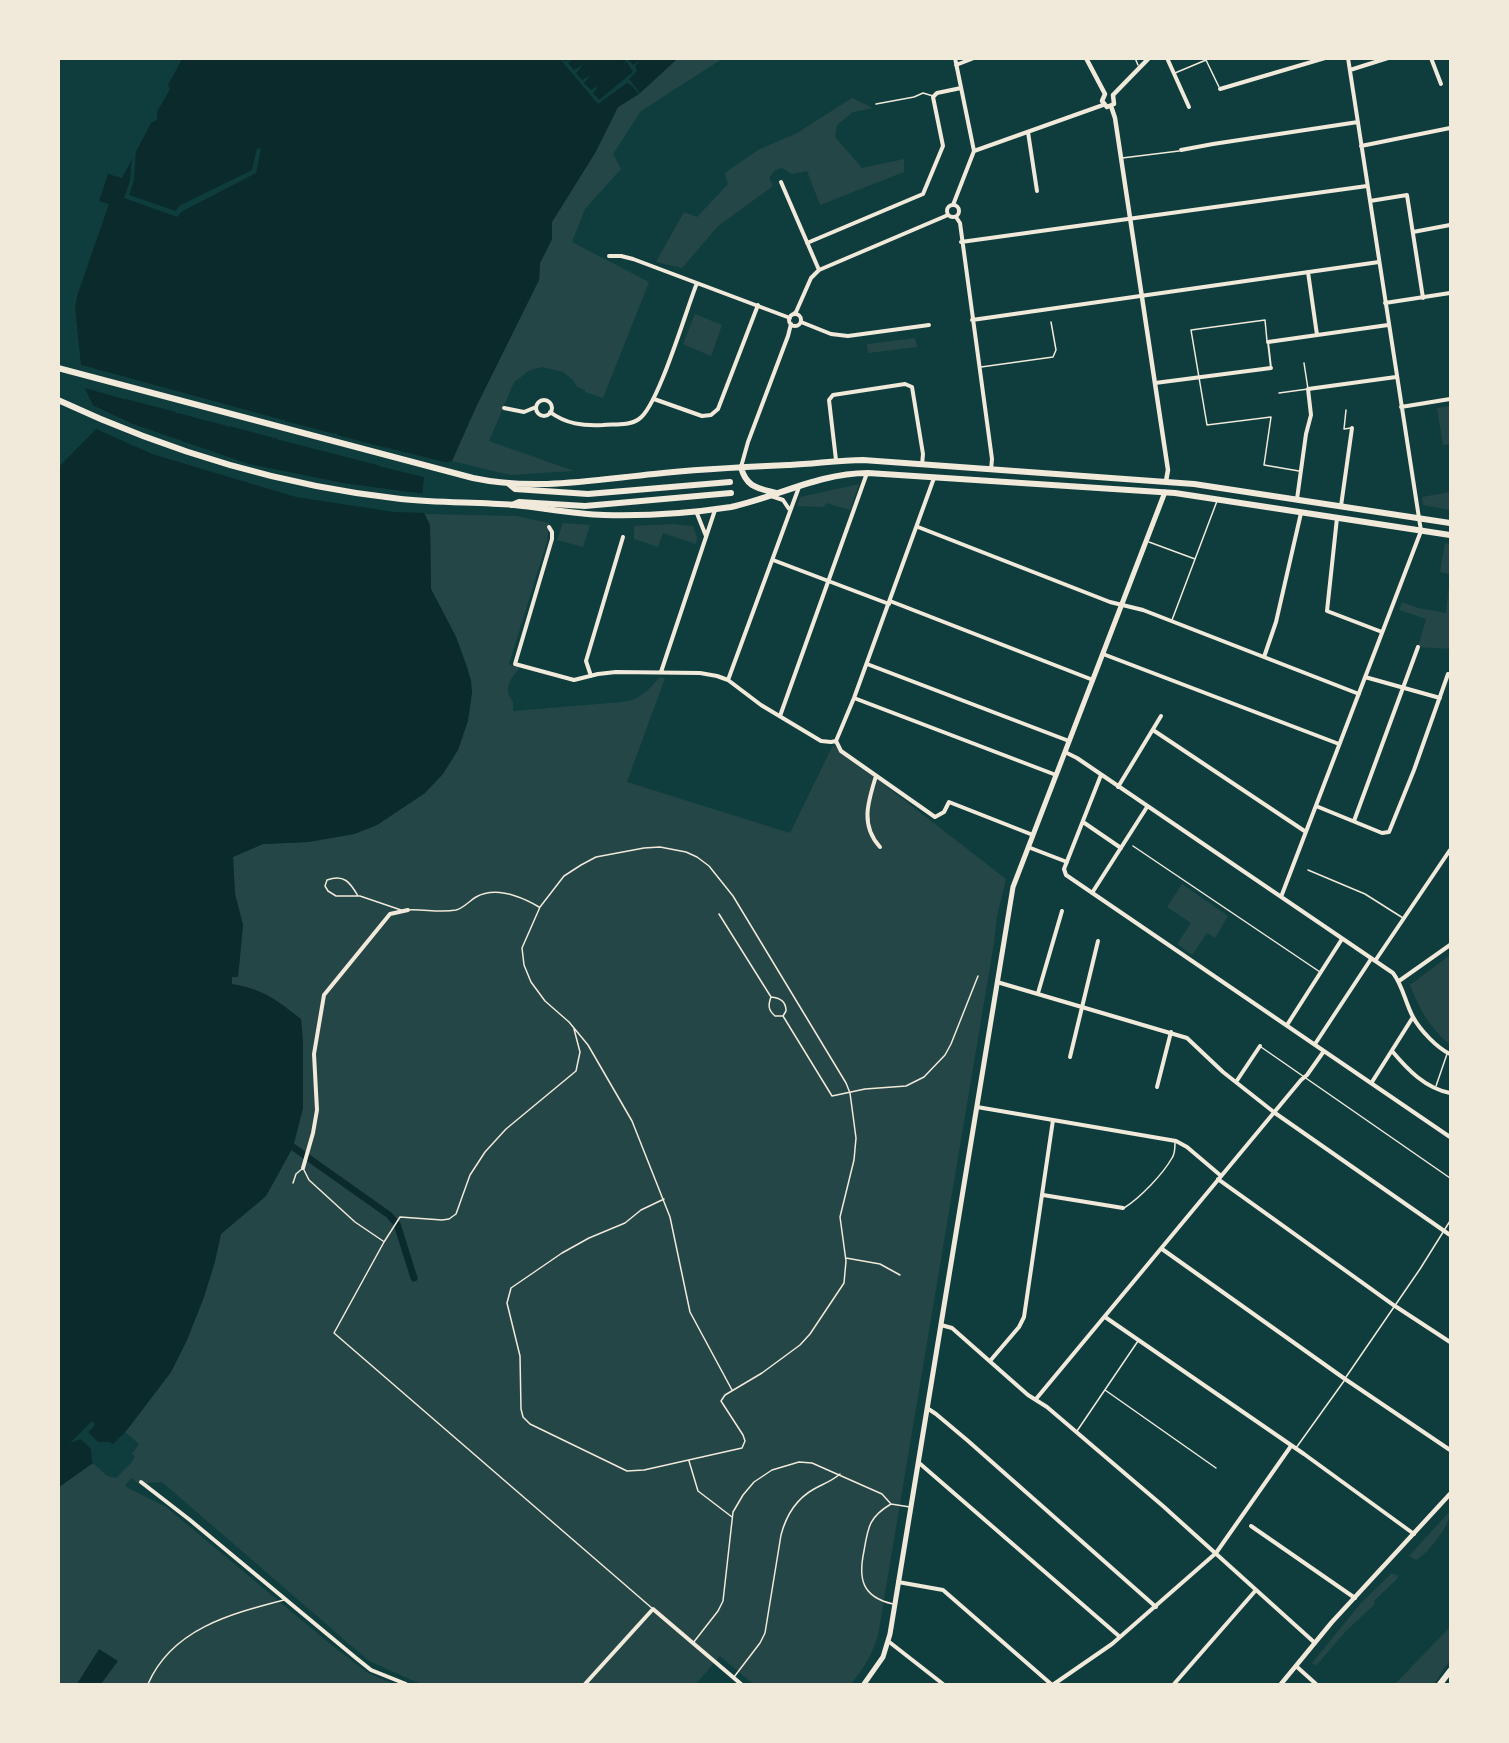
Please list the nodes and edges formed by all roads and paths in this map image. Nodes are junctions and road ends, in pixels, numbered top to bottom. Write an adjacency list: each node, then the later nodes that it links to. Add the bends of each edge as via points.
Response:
1 (955, 58): 11 (street)
2 (974, 58): 11 (street)
3 (1086, 58): 18 (street)
4 (1135, 58): 12 (lane)
5 (1149, 58): 12 (street)
6 (1167, 58): 14 (street)
7 (1325, 58): 17 (street)
8 (1348, 58): 13 (street)
9 (1388, 58): 13 (street)
10 (1431, 58): 15 (street)
11 (956, 65): 16 (street)
12 (1140, 68): 19 (street)
13 (1350, 70): 25 (street)
14 (1174, 74): 17 (lane, via 1206,60); 24 (street)
15 (1441, 84)
16 (961, 88): 20 (street); 29 (street)
17 (1220, 89)
18 (1105, 94): 19 (street); 22 (street)
19 (1113, 95): 23 (street, via 1115,101)
20 (933, 97): 21 (lane, via 923,93); 43 (street, via 942,146 923,194)
21 (876, 104)
22 (1103, 105): 23 (street); 27 (street)
23 (1111, 106): 31 (street)
24 (1189, 107)
25 (1358, 123): 28 (street); 30 (street)
26 (1450, 128): 28 (street)
27 (1028, 132): 29 (street); 34 (street)
28 (1361, 146): 33 (street)
29 (974, 150): 36 (street)
30 (1181, 150): 31 (lane)
31 (1121, 158): 39 (street)
32 (781, 182): 43 (street)
33 (1367, 186): 35 (street); 39 (street)
34 (1037, 191)
35 (1370, 201): 41 (street, via 1407,195); 45 (street)
36 (953, 204): 37 (street, via 946,209); 38 (street, via 959,210)
37 (948, 215): 38 (street); 46 (street)
38 (956, 216): 42 (street)
39 (1129, 218): 42 (street); 50 (street)
40 (1450, 225): 41 (street)
41 (1413, 232): 51 (street)
42 (961, 242): 57 (street)
43 (807, 243): 46 (street)
44 (609, 256): 48 (street, via 633,259)
45 (1379, 262): 47 (street); 53 (street)
46 (819, 270): 52 (street, via 811,278)
47 (1308, 272): 50 (street); 64 (street)
48 (697, 284): 54 (street); 76 (street)
49 (1450, 293): 51 (street)
50 (1141, 295): 57 (street); 73 (street)
51 (1423, 297): 53 (street)
52 (802, 300): 55 (street); 56 (street)
53 (1385, 303): 62 (street)
54 (758, 305): 55 (street); 76 (street, via 714,414 702,416)
55 (791, 316): 56 (street); 60 (street)
56 (800, 316): 58 (street)
57 (972, 320): 68 (street)
58 (801, 322): 61 (street, via 848,336); 63 (street)
59 (1051, 322): 68 (lane, via 1056,350 1053,357)
60 (790, 324): 63 (street); 65 (street)
61 (930, 325)
62 (1388, 325): 64 (street); 72 (street)
63 (796, 326): 65 (street)
64 (1317, 335): 66 (street)
65 (788, 336): 87 (street)
66 (1268, 342): 70 (street); 71 (lane, via 1265,320 1191,330)
67 (1304, 363): 74 (lane)
68 (979, 367): 88 (street)
69 (58, 368): 95 (highway)
70 (1271, 368): 71 (street)
71 (1198, 377): 73 (street); 89 (lane, via 1207,425 1271,417 1264,465)
72 (1396, 377): 74 (street); 80 (street)
73 (1155, 383): 94 (street, via 1168,470)
74 (1308, 389): 75 (lane); 89 (street, via 1311,416)
75 (1279, 393)
76 (654, 399): 83 (street, via 642,418 630,423 580,425)
77 (1450, 399): 80 (street)
78 (58, 400): 102 (highway, via 181,451 264,475 399,499)
79 (536, 407): 81 (street, via 524,412); 83 (street, via 541,415); 83 (street, via 545,400 551,405)
80 (1401, 407): 109 (street)
81 (504, 408)
82 (1346, 410): 84 (lane, via 1344,429)
83 (550, 412)
84 (1352, 428): 103 (street)
85 (836, 460): 86 (highway); 86 (street, via 829,400 833,394 905,384 912,387); 87 (highway)
86 (922, 465): 88 (highway)
87 (741, 467): 95 (highway, via 560,484); 99 (highway, via 748,483)
88 (991, 470): 92 (highway); 94 (highway)
89 (1301, 471): 100 (street)
90 (868, 473): 91 (highway); 96 (highway); 120 (street)
91 (934, 477): 92 (highway); 112 (street)
92 (981, 480): 97 (highway)
93 (730, 482): 95 (highway, via 588,494 515,489)
94 (1166, 482): 97 (highway); 100 (highway)
95 (508, 484)
96 (799, 485): 99 (highway); 104 (street)
97 (1165, 492): 101 (highway); 117 (main road)
98 (731, 493): 102 (highway, via 585,506 519,502)
99 (773, 494): 104 (street); 105 (highway)
100 (1297, 499): 103 (highway)
101 (1218, 500): 107 (highway); 118 (lane)
102 (508, 505): 106 (highway, via 605,515)
103 (1341, 506): 109 (highway)
104 (789, 508): 119 (street)
105 (715, 509): 106 (highway); 116 (street)
106 (696, 511): 116 (street)
107 (1301, 513): 108 (highway); 127 (street)
108 (1338, 518): 113 (highway); 124 (street, via 1327,611)
109 (1419, 518): 110 (highway); 113 (street)
110 (1450, 523)
111 (549, 527): 131 (street, via 552,539 515,664 571,680)
112 (918, 527): 121 (street); 122 (street)
113 (1421, 531): 114 (highway); 124 (street)
114 (1450, 535)
115 (623, 537): 131 (street, via 586,661)
116 (706, 537): 129 (street)
117 (1147, 542): 118 (lane); 122 (main road)
118 (1196, 559): 123 (lane)
119 (773, 560): 120 (street); 133 (street)
120 (829, 582): 121 (street); 139 (street)
121 (889, 602): 128 (street); 134 (street)
122 (1123, 606): 123 (street); 126 (main road)
123 (1172, 621): 127 (street)
124 (1382, 632): 132 (street)
125 (1418, 647): 135 (street)
126 (1103, 654): 134 (main road); 144 (street)
127 (1264, 657): 136 (street)
128 (867, 664): 137 (street); 143 (street)
129 (661, 672): 131 (street); 133 (street, via 700,673)
130 (1449, 674): 138 (street)
131 (591, 676)
132 (1365, 677): 135 (street); 136 (street)
133 (728, 680): 139 (street)
134 (1093, 681): 143 (main road)
135 (1403, 689): 138 (street); 153 (street)
136 (1359, 694): 144 (street)
137 (854, 698): 142 (street); 146 (street)
138 (1440, 698): 153 (street, via 1389,832)
139 (780, 716): 142 (street, via 821,741)
140 (1161, 716): 141 (street)
141 (1153, 730): 149 (street); 154 (street)
142 (836, 741): 148 (street, via 841,751)
143 (1070, 741): 145 (main road)
144 (1339, 744): 150 (street)
145 (1065, 752): 146 (main road); 147 (street)
146 (1056, 775): 155 (main road)
147 (1101, 775): 149 (street); 152 (street)
148 (876, 776): 155 (street, via 935,817 944,812 949,802); 158 (street, via 866,820)
149 (1118, 787): 151 (street)
150 (1316, 806): 153 (street); 154 (street)
151 (1147, 807): 156 (street); 166 (street)
152 (1083, 822): 160 (street); 162 (street)
153 (1354, 822)
154 (1306, 832): 166 (street)
155 (1033, 835): 159 (main road)
156 (1126, 841): 157 (street); 160 (street)
157 (1133, 846): 177 (lane)
158 (880, 847)
159 (1028, 847): 162 (street); 180 (main road, via 1013,887)
160 (1121, 848): 164 (street)
161 (1450, 850): 172 (street)
162 (1067, 862): 164 (street, via 1066,875)
163 (1308, 870): 172 (lane, via 1365,894)
164 (1092, 893): 186 (street)
165 (357, 896): 165 (lane, via 336,896 325,886 327,880 344,878); 168 (lane)
166 (1281, 897): 173 (street)
167 (540, 907): 169 (lane, via 492,891 459,909); 187 (lane, via 522,948 524,965 545,1001); 200 (lane, via 564,876 596,857 660,847 697,857 743,910)
168 (402, 910): 169 (street); 207 (street, via 390,914 324,995 314,1054 317,1110)
169 (408, 910)
170 (1062, 911): 181 (street)
171 (719, 914): 182 (lane)
172 (1404, 918): 176 (street)
173 (1342, 939): 176 (street); 177 (street)
174 (1098, 941): 183 (street)
175 (1450, 945): 179 (street)
176 (1373, 960): 179 (street); 189 (street)
177 (1321, 972): 186 (street)
178 (978, 976): 200 (lane, via 951,1044 924,1077 906,1086)
179 (1400, 981): 185 (street)
180 (997, 982): 181 (street); 202 (main road)
181 (1038, 993): 183 (street)
182 (771, 997): 184 (lane, via 784,1003); 184 (lane, via 770,1011)
183 (1081, 1007): 188 (street); 194 (street)
184 (783, 1016): 200 (lane, via 832,1096)
185 (1413, 1017): 192 (street); 193 (street)
186 (1287, 1025): 189 (street)
187 (574, 1029): 212 (lane, via 597,1058 632,1120); 217 (lane, via 579,1052 576,1071 485,1152 470,1175 456,1214 442,1220 400,1217)
188 (1170, 1032): 196 (street, via 1187,1038); 198 (street)
189 (1315, 1044): 191 (street)
190 (1260, 1046): 195 (lane); 196 (street)
191 (1324, 1051): 195 (street); 197 (street)
192 (1392, 1051): 197 (street); 199 (street, via 1408,1070)
193 (1449, 1054): 199 (lane)
194 (1071, 1057)
195 (1304, 1077): 203 (street); 209 (lane)
196 (1236, 1082): 203 (street)
197 (1372, 1082): 205 (street)
198 (1157, 1087)
199 (1435, 1090): 201 (street)
200 (850, 1093): 219 (lane, via 856,1138 840,1217)
201 (1450, 1093)
202 (977, 1107): 204 (street); 223 (main road)
203 (1275, 1113): 208 (street); 215 (street)
204 (1053, 1120): 206 (street); 211 (street)
205 (1450, 1137)
206 (1176, 1142): 208 (street, via 1187,1147); 213 (lane, via 1174,1156 1163,1170 1134,1202)
207 (303, 1168): 210 (lane); 217 (lane, via 309,1180 355,1222)
208 (1219, 1177): 218 (street); 221 (street)
209 (1450, 1178)
210 (293, 1183)
211 (1043, 1195): 213 (street); 226 (street, via 1022,1322)
212 (664, 1199): 228 (lane, via 690,1312); 235 (lane, via 562,1253 512,1288 507,1303 520,1356 521,1409 530,1424 627,1471)
213 (1123, 1208)
214 (1450, 1221): 215 (lane)
215 (1444, 1230): 216 (street); 221 (lane)
216 (1450, 1235)
217 (384, 1242): 253 (lane, via 334,1333)
218 (1162, 1249): 222 (street); 227 (street)
219 (845, 1258): 220 (lane, via 880,1264); 228 (lane, via 844,1283 810,1334 793,1351)
220 (900, 1275)
221 (1395, 1306): 225 (street); 227 (lane)
222 (1105, 1317): 224 (street); 230 (street)
223 (941, 1325): 226 (street, via 952,1328); 231 (main road)
224 (1138, 1340): 229 (lane); 233 (street)
225 (1450, 1342)
226 (990, 1361): 230 (street)
227 (1345, 1379): 233 (lane); 234 (street)
228 (732, 1390): 235 (lane, via 721,1401 743,1435 742,1448)
229 (1105, 1390): 232 (lane); 237 (lane)
230 (1036, 1399): 232 (street)
231 (927, 1408): 236 (main road); 252 (street)
232 (1076, 1432): 246 (street)
233 (1293, 1448): 245 (street); 246 (street)
234 (1450, 1450)
235 (689, 1460): 243 (lane, via 698,1491)
236 (918, 1462): 242 (main road); 254 (street)
237 (1216, 1468)
238 (840, 1474): 241 (lane, via 882,1494); 243 (lane, via 799,1462 772,1470 754,1482); 260 (lane, via 807,1493 785,1520 765,1633)
239 (141, 1482): 250 (street)
240 (1450, 1494): 245 (street)
241 (891, 1504): 242 (lane); 251 (lane, via 878,1512 868,1527 861,1572 869,1592)
242 (910, 1507): 247 (main road)
243 (732, 1517): 257 (lane, via 723,1601)
244 (1251, 1526): 249 (street)
245 (1415, 1535): 249 (street)
246 (1216, 1553): 248 (street); 252 (street)
247 (898, 1582): 251 (main road); 268 (street, via 943,1590)
248 (1256, 1590): 256 (street); 270 (street)
249 (1355, 1598): 256 (street)
250 (285, 1600): 262 (lane, via 217,1620 191,1633 162,1659); 263 (street, via 371,1670)
251 (894, 1604): 255 (main road)
252 (1156, 1607): 254 (street)
253 (653, 1609): 257 (street); 264 (street)
254 (1120, 1637): 261 (street)
255 (888, 1641): 266 (main road, via 879,1665); 267 (street)
256 (1315, 1642): 258 (street)
257 (692, 1643): 260 (street)
258 (1296, 1666): 271 (street); 272 (street)
259 (1450, 1671): 273 (highway)
260 (733, 1678): 265 (street)
261 (1062, 1680): 268 (street); 269 (street)
262 (148, 1684)
263 (406, 1684)
264 (585, 1684)
265 (741, 1684)
266 (864, 1684)
267 (943, 1684)
268 (1053, 1684)
269 (1068, 1684)
270 (1174, 1684)
271 (1281, 1684)
272 (1316, 1684)
273 (1440, 1684)

